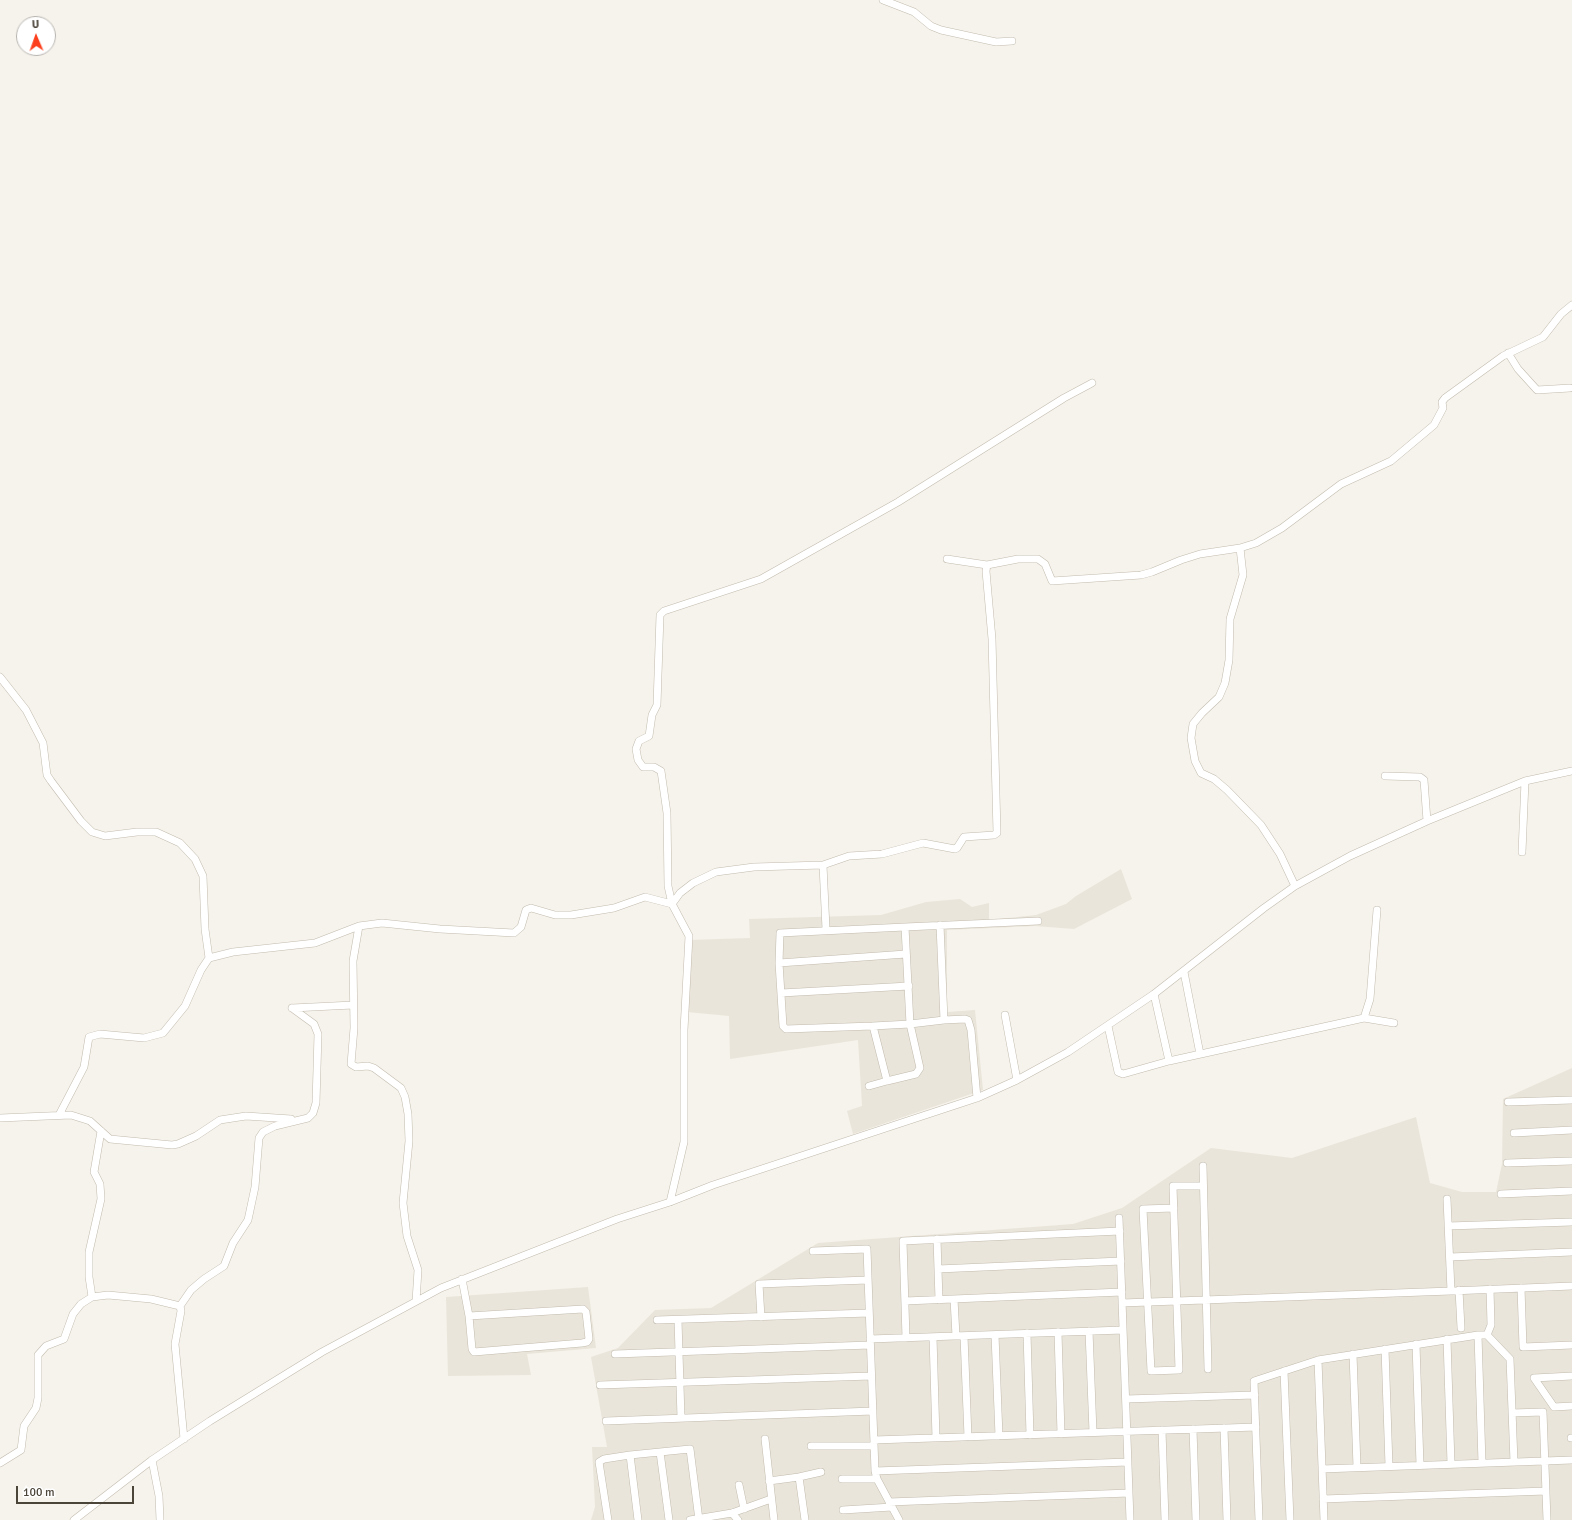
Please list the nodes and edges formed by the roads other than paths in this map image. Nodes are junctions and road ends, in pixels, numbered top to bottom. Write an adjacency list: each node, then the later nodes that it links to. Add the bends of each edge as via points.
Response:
1 (883, 0): 2 (street, via 914,12 931,26 941,30 996,42)
2 (1012, 41)
3 (1572, 305): 4 (street, via 1561,314 1543,337)
4 (1508, 353): 6 (street, via 1537,390); 7 (street, via 1445,398 1434,425 1391,461 1341,484 1282,528 1256,543)
5 (1092, 384): 18 (street, via 1064,398 880,513 761,579 664,611 660,619 657,705 652,715 649,736 639,741 636,749 638,760 643,767 654,767 661,771 667,813 668,886)
6 (1570, 389)
7 (1240, 548): 9 (street, via 1190,557 1152,572 1095,579 1052,581 1045,564 1033,558); 17 (street, via 1243,574 1230,619 1230,654 1225,683 1219,697 1193,724 1190,738 1195,761 1201,773 1214,779 1227,790 1262,825 1280,854)
8 (947, 559): 9 (street)
9 (987, 565): 16 (street, via 992,639 997,833 964,837 955,849 923,843 882,854 849,856)
10 (0, 677): 26 (street, via 26,710 43,743 47,775 62,798 92,832 105,836 156,832 180,844 195,859 202,876)
11 (1572, 772): 13 (street)
12 (1385, 776): 14 (street, via 1420,777 1424,780)
13 (1525, 781): 14 (street); 15 (street)
14 (1427, 821): 17 (street, via 1350,856)
15 (1522, 852)
16 (823, 865): 18 (street, via 716,872 693,883 680,893); 24 (street)
17 (1295, 886): 28 (street)
18 (672, 904): 22 (street, via 645,897 614,908 571,915 555,915 531,908 526,910 521,927 514,933 382,923); 61 (street, via 689,936 684,1030 684,1142)
19 (1377, 910): 34 (street, via 1370,999)
20 (1038, 921): 21 (street)
21 (940, 925): 23 (street); 35 (street)
22 (359, 926): 26 (street, via 315,943 233,952); 32 (street, via 353,961)
23 (905, 927): 24 (street); 25 (street)
24 (826, 930): 27 (street, via 780,933)
25 (906, 954): 27 (street); 29 (street)
26 (209, 958): 48 (street, via 185,1006 163,1034 151,1038 100,1034 89,1037 84,1067)
27 (779, 963): 30 (street)
28 (1184, 972): 31 (street); 40 (street)
29 (909, 986): 30 (street); 37 (street)
30 (781, 994): 38 (street, via 783,1026 786,1029)
31 (1154, 994): 39 (street); 41 (street)
32 (353, 1005): 50 (street, via 292,1008 314,1024 318,1034 316,1103); 85 (street, via 351,1064 356,1067 374,1068 392,1080 401,1088 407,1104 409,1141 403,1203 406,1236 418,1270)
33 (1005, 1015): 42 (street)
34 (1364, 1018): 36 (street); 40 (street)
35 (944, 1020): 37 (street); 45 (street, via 965,1019 970,1023)
36 (1394, 1023)
37 (910, 1024): 38 (street); 43 (street, via 919,1071)
38 (873, 1026): 43 (street)
39 (1108, 1026): 41 (street, via 1118,1072 1123,1074); 42 (street)
40 (1200, 1054): 41 (street)
41 (1169, 1061)
42 (1017, 1080): 45 (street)
43 (888, 1082): 44 (street)
44 (869, 1086)
45 (977, 1098): 61 (street, via 713,1185)
46 (1572, 1100): 47 (street)
47 (1508, 1102)
48 (59, 1115): 49 (street); 52 (street, via 71,1115 90,1121)
49 (0, 1118)
50 (308, 1118): 52 (street, via 271,1119 246,1116 220,1120 196,1136 172,1145 110,1139); 90 (street, via 275,1126 263,1132 259,1138 256,1187 248,1220 233,1243 224,1266 191,1290)
51 (1572, 1130): 53 (street)
52 (101, 1131): 81 (street, via 94,1172 100,1184 101,1198 89,1252)
53 (1514, 1133)
54 (1572, 1161): 55 (street)
55 (1507, 1163)
56 (1203, 1166): 57 (street)
57 (1203, 1186): 62 (street, via 1173,1186); 84 (street)
58 (1572, 1191): 59 (street)
59 (1501, 1194)
60 (1447, 1199): 65 (street)
61 (670, 1202): 73 (street, via 565,1238)
62 (1174, 1208): 87 (street); 88 (street, via 1143,1209)
63 (1119, 1218): 66 (street)
64 (1572, 1222): 65 (street)
65 (1448, 1226): 70 (street)
66 (1120, 1231): 67 (street); 71 (street)
67 (937, 1239): 72 (street); 86 (street, via 903,1241)
68 (813, 1251): 74 (street, via 867,1249)
69 (1572, 1252): 70 (street)
70 (1450, 1257): 79 (street)
71 (1121, 1261): 72 (street); 80 (street)
72 (938, 1269): 83 (street)
73 (462, 1279): 85 (street); 92 (street)
74 (868, 1280): 91 (street); 93 (street, via 759,1284)
75 (1572, 1286): 76 (street)
76 (1521, 1288): 77 (street); 111 (street, via 1523,1347)
77 (1490, 1289): 78 (street); 103 (street, via 1491,1325)
78 (1459, 1290): 79 (street); 96 (street)
79 (1451, 1291): 84 (street)
80 (1122, 1292): 82 (street); 89 (street)
81 (92, 1297): 90 (street, via 108,1295 152,1299); 152 (street, via 73,1314 64,1339 46,1346 38,1355 36,1408 24,1426 21,1450)
82 (954, 1299): 83 (street); 104 (street)
83 (939, 1300): 86 (street)
84 (1206, 1300): 87 (street); 117 (street)
85 (416, 1301): 141 (street, via 322,1352)
86 (905, 1301): 107 (street)
87 (1177, 1301): 88 (street); 88 (street, via 1179,1370 1151,1371)
88 (1147, 1302): 89 (street)
89 (1122, 1303): 97 (street)
90 (180, 1306): 141 (street, via 175,1344)
91 (869, 1313): 93 (street); 109 (street)
92 (469, 1316): 92 (street, via 474,1352 582,1343 587,1342 589,1338 586,1312 583,1309)
93 (761, 1317): 95 (street)
94 (657, 1320): 95 (street)
95 (678, 1320): 113 (street)
96 (1461, 1328)
97 (1123, 1330): 98 (street); 124 (street)
98 (1089, 1331): 99 (street); 135 (street)
99 (1058, 1332): 100 (street); 136 (street)
100 (1026, 1333): 101 (street); 137 (street)
101 (995, 1334): 105 (street); 138 (street)
102 (1478, 1335): 103 (street); 108 (street); 153 (street)
103 (1487, 1335): 127 (street, via 1510,1360)
104 (956, 1336): 105 (street); 106 (street)
105 (964, 1336): 139 (street)
106 (933, 1337): 107 (street); 140 (street)
107 (906, 1338): 109 (street)
108 (1447, 1340): 110 (street); 154 (street)
109 (870, 1342): 113 (street); 119 (street)
110 (1416, 1344): 112 (street); 155 (street)
111 (1572, 1345)
112 (1385, 1349): 115 (street); 156 (street)
113 (679, 1352): 114 (street); 121 (street)
114 (615, 1354)
115 (1353, 1354): 116 (street); 157 (street)
116 (1318, 1360): 118 (street); 158 (street)
117 (1208, 1369)
118 (1284, 1371): 123 (street, via 1254,1381); 189 (street)
119 (872, 1376): 121 (street); 126 (street)
120 (1572, 1376): 125 (street, via 1534,1378 1554,1407)
121 (680, 1382): 122 (street); 128 (street)
122 (600, 1385)
123 (1255, 1394): 124 (street); 130 (street)
124 (1126, 1399): 134 (street)
125 (1572, 1406)
126 (873, 1411): 128 (street); 143 (street)
127 (1512, 1413): 149 (street, via 1543,1412); 151 (street)
128 (681, 1418): 129 (street)
129 (606, 1421)
130 (1256, 1427): 131 (street); 188 (street)
131 (1224, 1428): 132 (street); 187 (street)
132 (1193, 1429): 133 (street); 186 (street)
133 (1162, 1430): 134 (street); 185 (street)
134 (1127, 1431): 135 (street); 150 (street)
135 (1093, 1432): 136 (street)
136 (1061, 1434): 137 (street)
137 (1030, 1435): 138 (street)
138 (999, 1436): 139 (street)
139 (968, 1437): 140 (street)
140 (936, 1438): 143 (street)
141 (184, 1439): 147 (street)
142 (765, 1439): 163 (street)
143 (874, 1443): 144 (street); 160 (street)
144 (812, 1446)
145 (660, 1452): 146 (street); 177 (street); 179 (street, via 690,1449)
146 (630, 1455): 175 (street, via 604,1459 600,1462); 176 (street)
147 (152, 1460): 173 (street); 174 (street, via 159,1496)
148 (1572, 1460): 149 (street)
149 (1545, 1461): 151 (street); 165 (street)
150 (1128, 1462): 160 (street); 166 (street)
151 (1514, 1462): 153 (street)
152 (0, 1463)
153 (1482, 1463): 154 (street)
154 (1452, 1464): 155 (street)
155 (1420, 1465): 156 (street)
156 (1389, 1466): 157 (street)
157 (1358, 1467): 158 (street)
158 (1322, 1469): 168 (street)
159 (821, 1472): 161 (street)
160 (876, 1475): 162 (street); 169 (street)
161 (799, 1477): 163 (street); 182 (street)
162 (842, 1479)
163 (769, 1481): 167 (street)
164 (739, 1485): 170 (street)
165 (1546, 1491): 168 (street); 191 (street)
166 (1129, 1493): 169 (street); 184 (street)
167 (771, 1498): 170 (street); 181 (street)
168 (1324, 1499): 190 (street)
169 (891, 1505): 171 (street); 183 (street)
170 (744, 1509): 172 (street)
171 (843, 1510)
172 (732, 1513): 179 (street); 180 (street)
173 (74, 1520)
174 (160, 1520)
175 (608, 1520)
176 (638, 1520)
177 (668, 1520)
178 (690, 1520): 179 (street)
179 (699, 1520)
180 (738, 1520)
181 (774, 1520)
182 (805, 1520)
183 (899, 1520)
184 (1130, 1520)
185 (1165, 1520)
186 (1196, 1520)
187 (1228, 1520)
188 (1259, 1520)
189 (1290, 1520)
190 (1324, 1520)
191 (1547, 1520)

